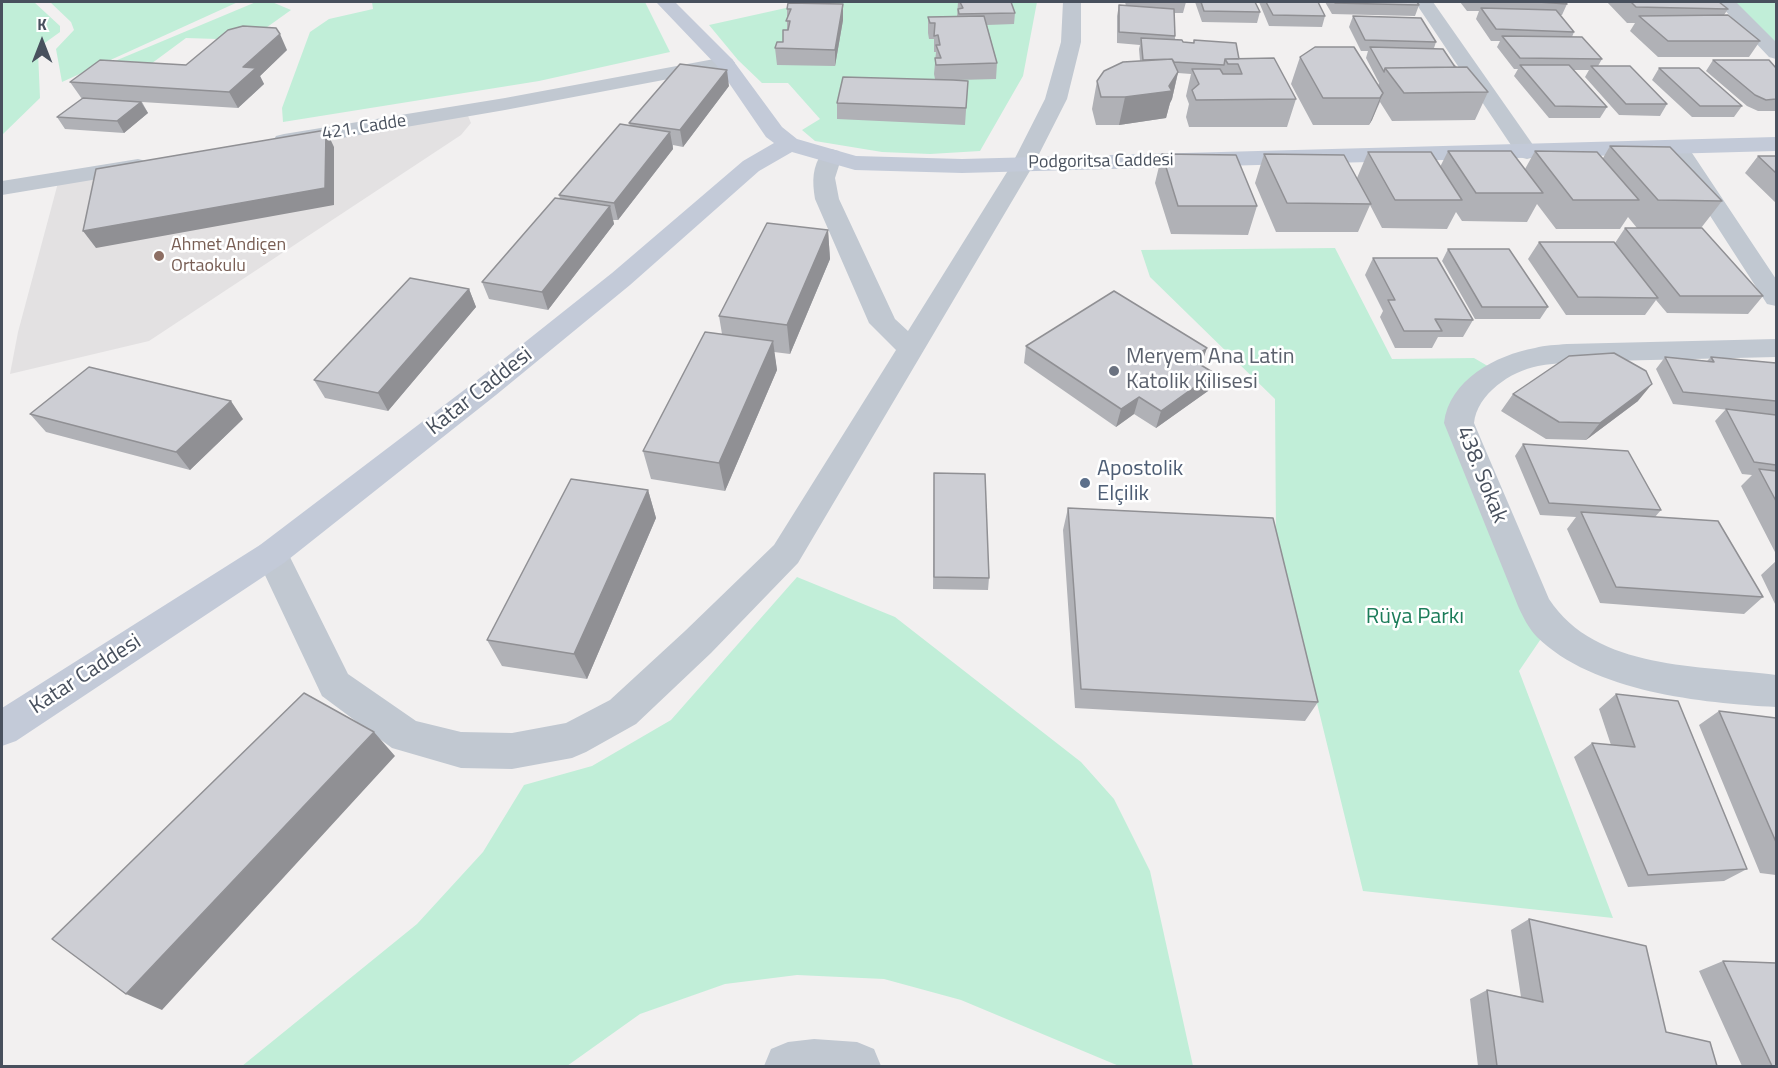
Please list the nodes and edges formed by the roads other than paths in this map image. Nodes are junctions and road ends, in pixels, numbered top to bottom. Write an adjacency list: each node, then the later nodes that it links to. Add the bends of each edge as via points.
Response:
1 (665, 2): 6 (main road)
2 (1072, 2): 14 (street, via 1071,42 1056,99)
3 (1424, 2): 11 (street)
4 (1726, 2): 5 (street)
5 (1776, 53)
6 (725, 63): 7 (main road, via 774,132); 9 (street, 421. Cadde)
7 (789, 144): 12 (main road, Podgoritsa Caddesi); 19 (main road, Katar Caddesi, via 751,166 621,279)
8 (1776, 144): 10 (main road, Podgoritsa Caddesi)
9 (258, 146)
10 (1678, 148): 11 (main road, Podgoritsa Caddesi); 16 (street)
11 (1527, 152): 14 (main road, Podgoritsa Caddesi)
12 (831, 156): 14 (main road, Podgoritsa Caddesi, via 855,163); 17 (street, via 824,178 827,199 883,323)
13 (153, 163): 15 (street)
14 (1023, 164): 17 (street)
15 (2, 188)
16 (1776, 298)
17 (910, 348): 19 (street, via 786,554 623,712 572,740 512,751 461,750 406,736 335,684)
18 (1776, 348): 20 (street, 438. Sokak, via 1534,357 1498,372 1470,394 1458,411 1459,423 1535,606 1550,627 1594,657 1630,669)
19 (272, 554): 21 (main road, Katar Caddesi)
20 (1776, 691)
21 (2, 729)
22 (788, 1066): 23 (street)
23 (857, 1066)

